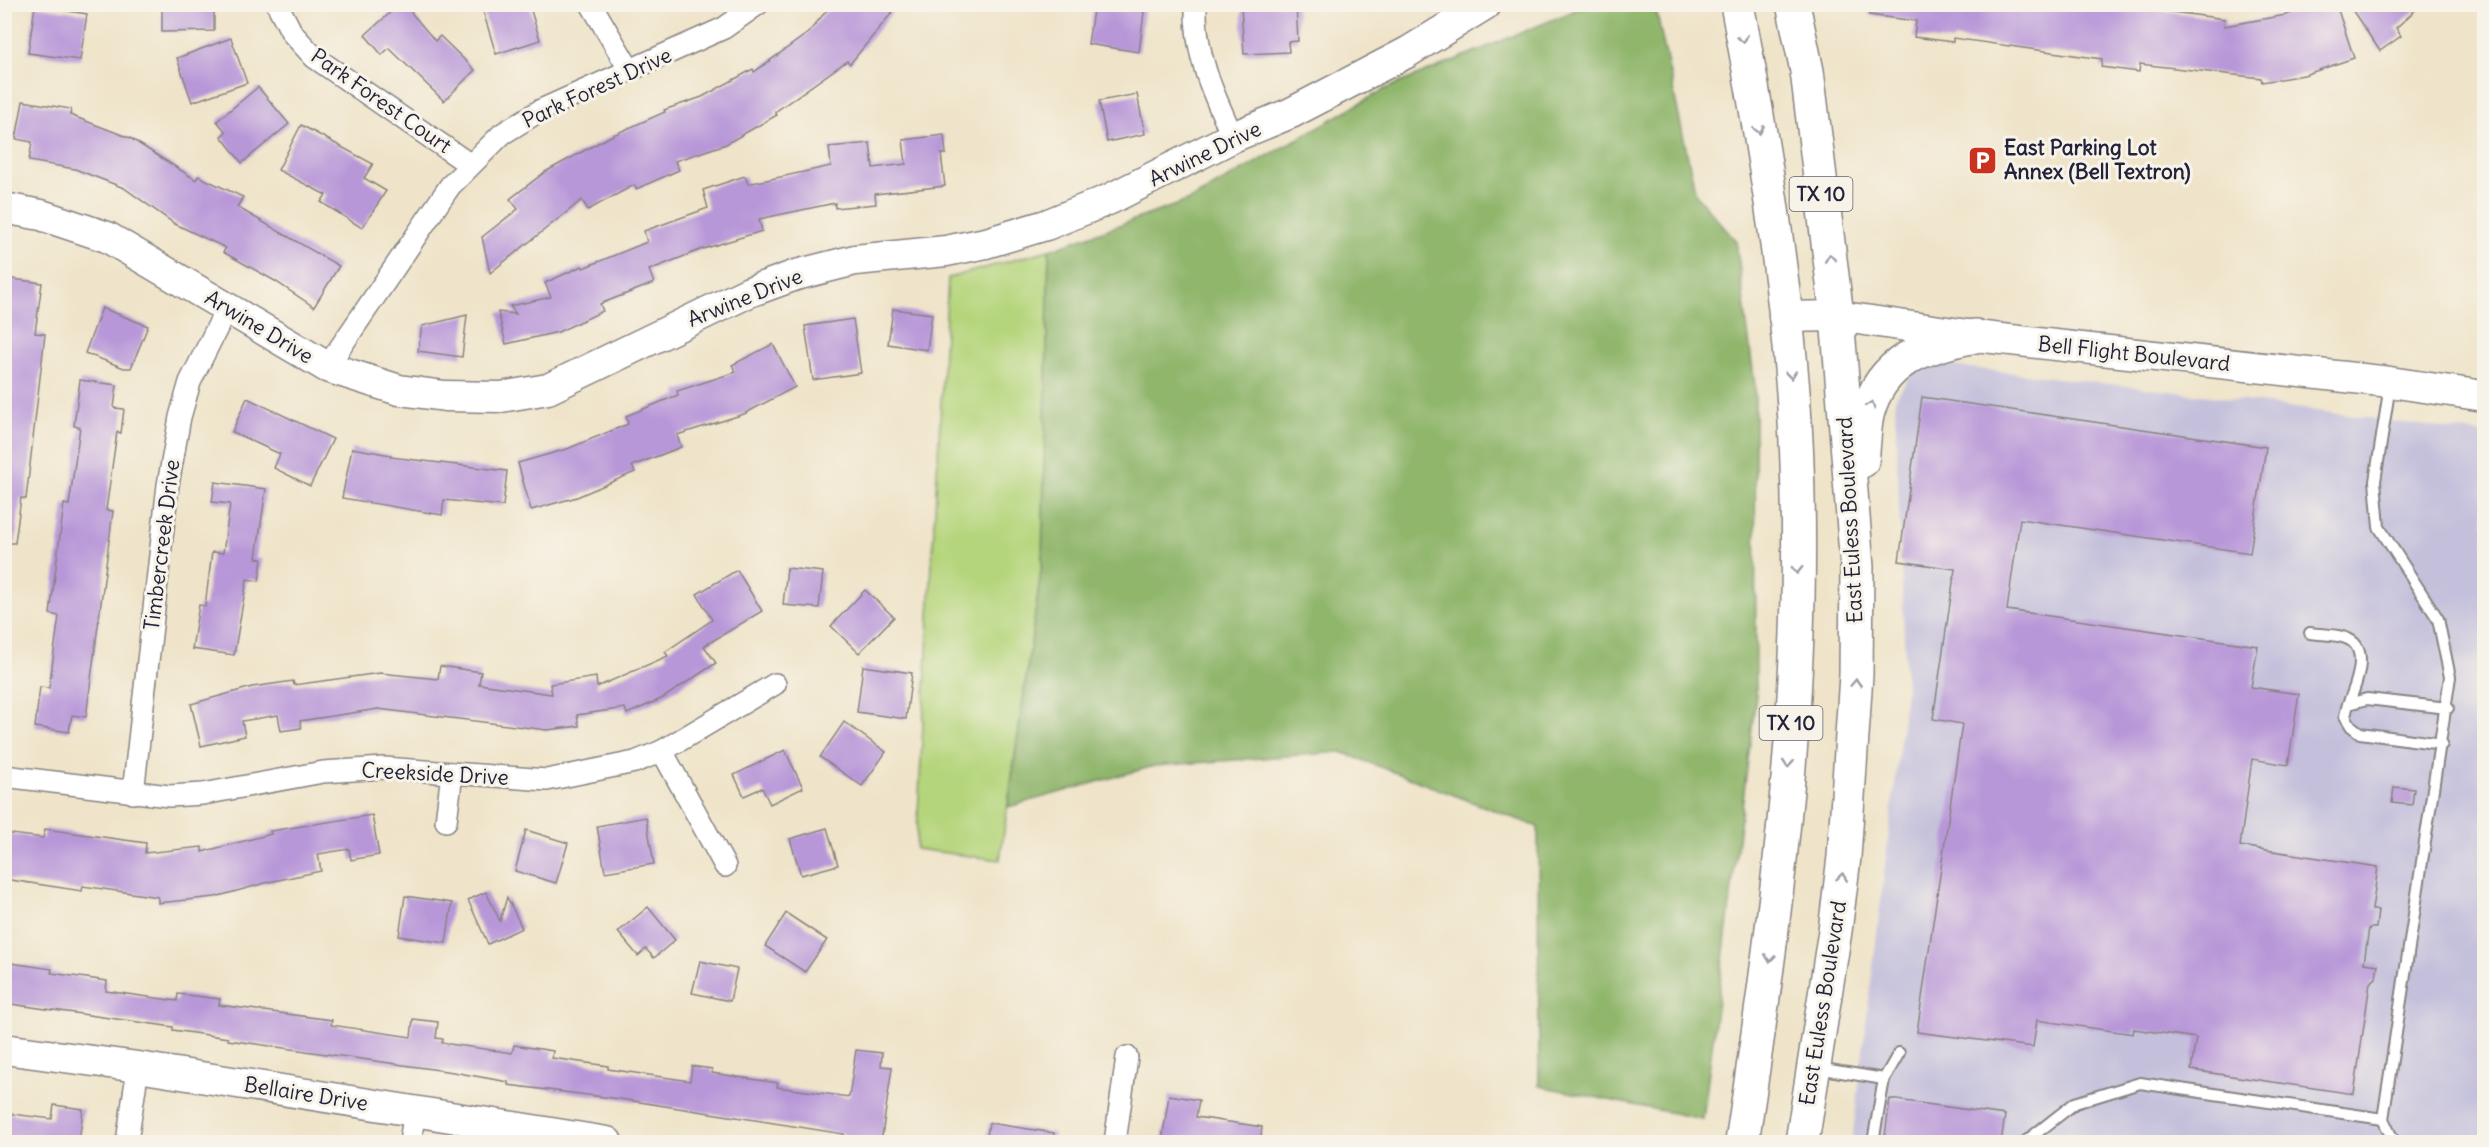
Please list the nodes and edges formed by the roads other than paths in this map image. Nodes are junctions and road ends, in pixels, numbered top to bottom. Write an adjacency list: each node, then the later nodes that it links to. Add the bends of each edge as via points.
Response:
1 (277, 4): 10 (street, Park Forest Court, via 292,33 314,57)
2 (591, 4): 8 (street)
3 (758, 4): 8 (street, Park Forest Drive, via 724,28)
4 (1196, 4): 9 (street, via 1195,28 1208,84)
5 (1486, 4): 9 (street, Arwine Drive, via 1408,52 1291,114)
6 (1737, 4): 14 (main road, TX 10, one-way to 14, via 1770,193)
7 (1793, 4): 13 (main road, East Euless Boulevard / TX 10, one-way to 7, via 1807,71)
8 (629, 69): 10 (street, Park Forest Drive, via 541,110 502,134)
9 (1233, 137): 16 (street, Arwine Drive, via 1110,200 1046,225 946,252 855,260 749,292 548,389 501,397 445,396 399,390)
10 (469, 164): 16 (street, Park Forest Drive)
11 (4, 208): 12 (street, Arwine Drive, via 41,215 107,237)
12 (227, 308): 16 (street, Arwine Drive); 28 (street, Timbercreek Drive, via 190,382 180,417 168,485)
13 (1838, 316): 14 (street, Bell Flight Boulevard); 15 (street, Bell Flight Boulevard); 19 (main road, East Euless Boulevard / TX 10)
14 (1784, 317): 43 (main road, TX 10, one-way to 43, via 1793,393 1797,650 1779,885)
15 (1975, 336): 17 (street, Bell Flight Boulevard); 19 (main road, one-way to 15, via 1867,415 1879,386 1904,358 1944,342)
16 (327, 367)
17 (2390, 382): 18 (street, Bell Flight Boulevard); 23 (lane, via 2375,481 2379,527 2438,619 2451,677)
18 (2484, 396)
19 (1857, 567): 35 (main road, East Euless Boulevard / TX 10, one-way to 19, via 1835,931 1850,787)
20 (2310, 633): 22 (lane, via 2347,638 2356,645 2360,654 2356,685)
21 (775, 684): 25 (street, Creekside Drive)
22 (2348, 704): 23 (lane, via 2367,699); 24 (lane, via 2345,716 2360,733)
23 (2448, 708): 24 (lane)
24 (2442, 744): 38 (lane)
25 (662, 751): 26 (street, Creekside Drive, via 635,762 547,780); 30 (street)
26 (453, 773): 28 (street, Creekside Drive, via 374,769 323,772 203,794); 29 (street)
27 (4, 776): 28 (street, Creekside Drive)
28 (133, 793)
29 (446, 821)
30 (725, 866)
31 (4, 1048): 34 (street, Bellaire Drive)
32 (1899, 1053): 36 (lane)
33 (1127, 1057): 42 (street)
34 (138, 1067): 37 (street, Bellaire Drive); 39 (street)
35 (1814, 1067): 36 (lane); 44 (main road, East Euless Boulevard / TX 10)
36 (1884, 1079): 45 (lane)
37 (415, 1111): 40 (street); 41 (street, Bellaire Drive)
38 (2383, 1119): 46 (lane, via 2140,1083 2075,1103); 47 (lane)
39 (127, 1143)
40 (410, 1143)
41 (607, 1143)
42 (1115, 1143)
43 (1742, 1143)
44 (1802, 1143)
45 (1874, 1143)
46 (2025, 1143)
47 (2394, 1143)

